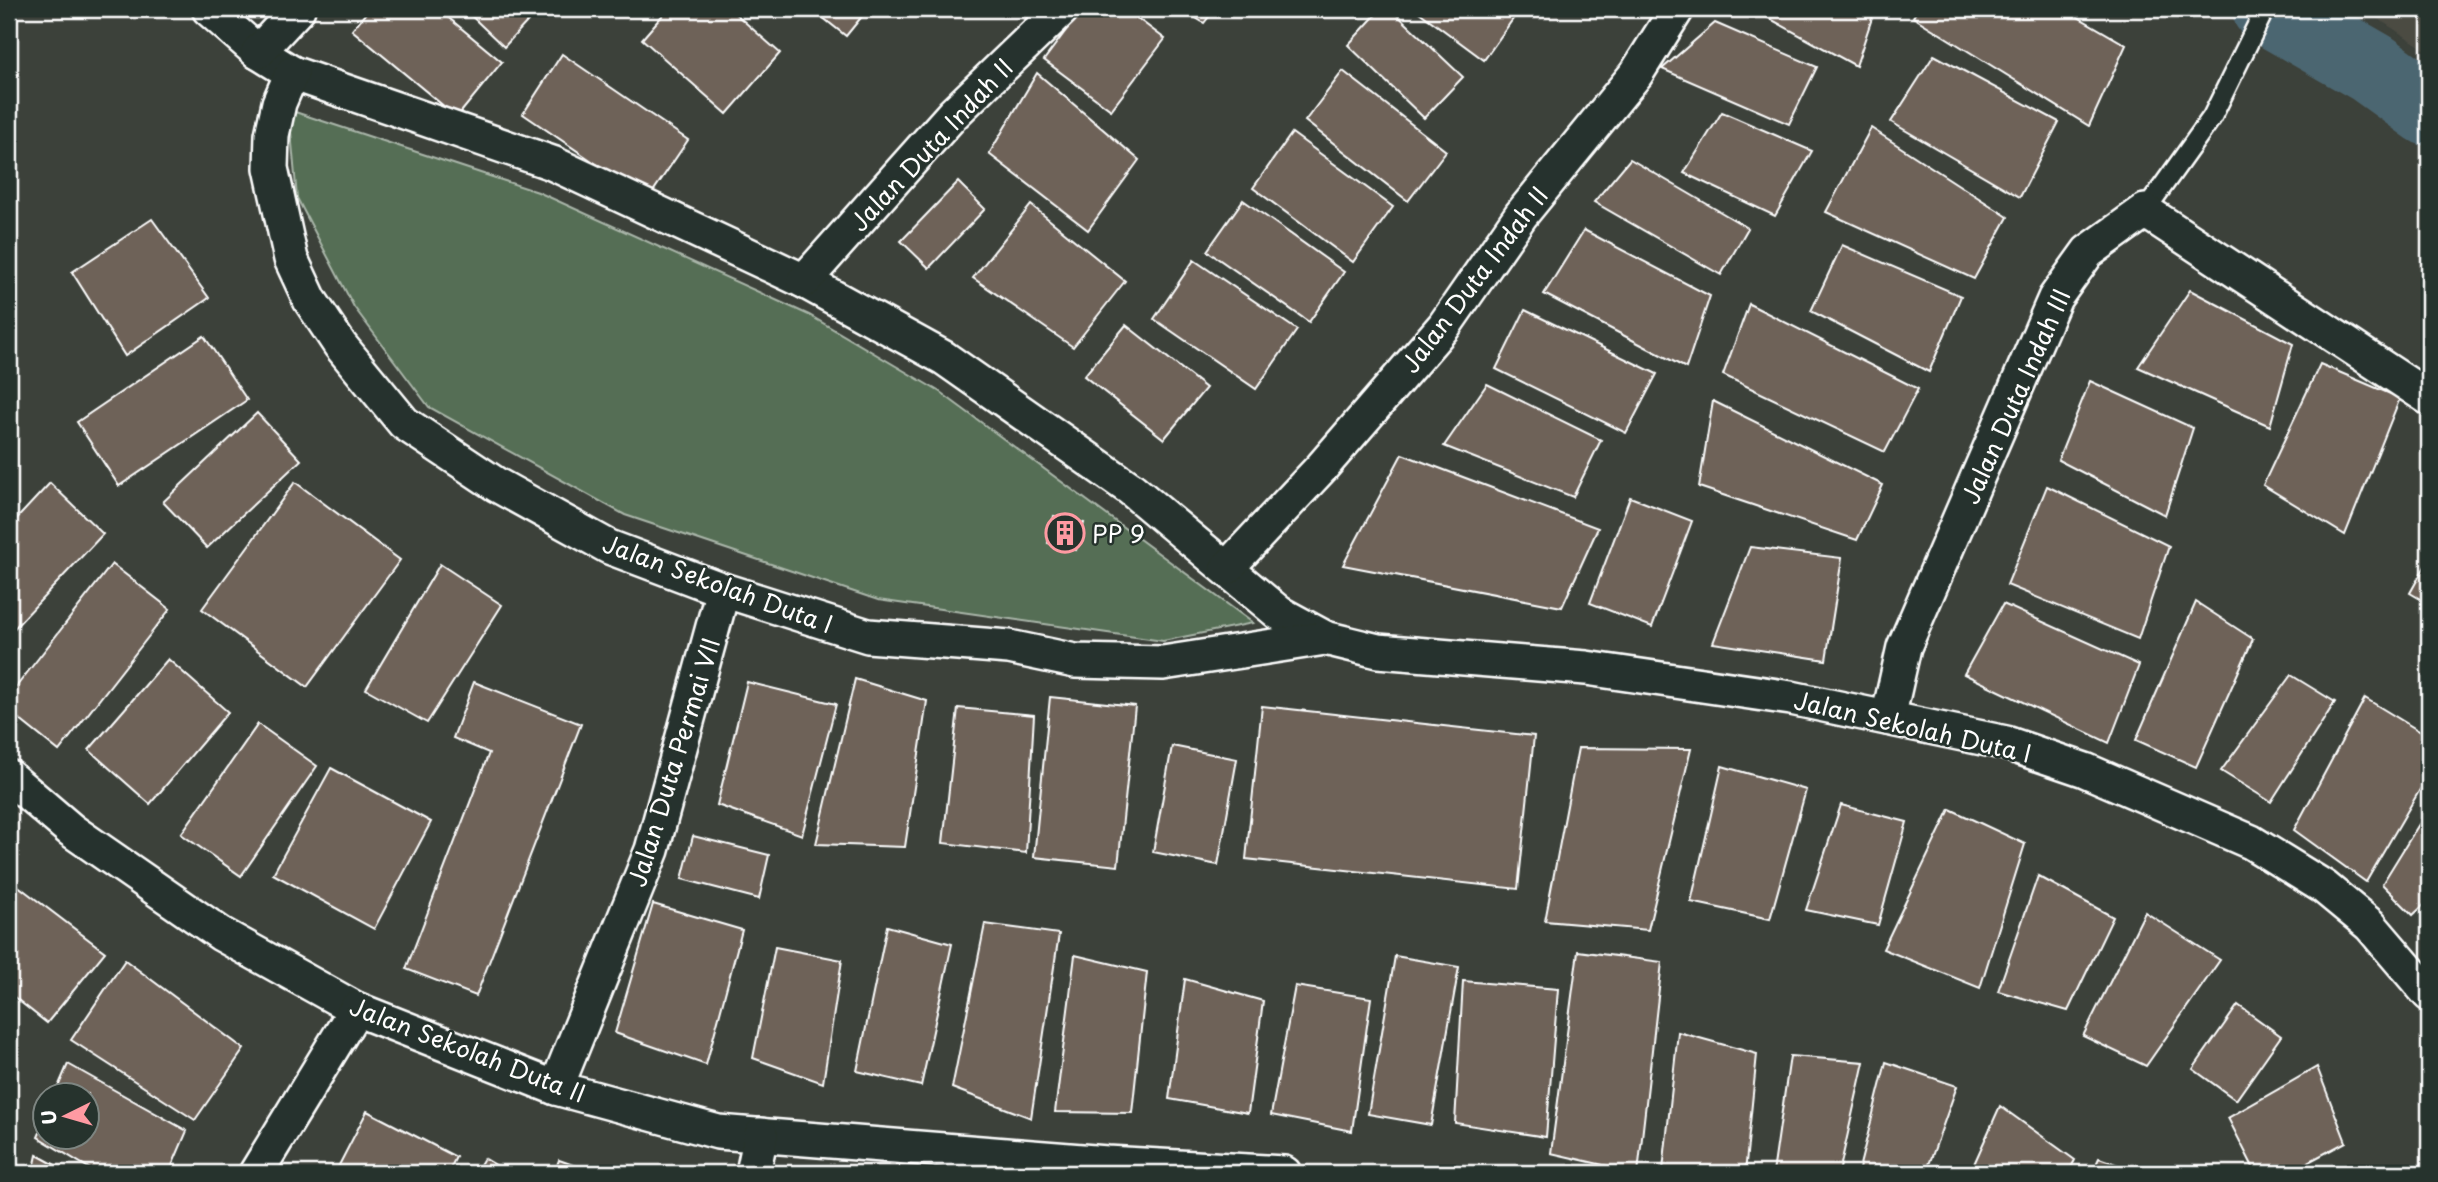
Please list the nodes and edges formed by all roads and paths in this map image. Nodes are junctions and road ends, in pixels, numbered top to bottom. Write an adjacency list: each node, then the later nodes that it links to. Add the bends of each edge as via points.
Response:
1 (209, 9): 6 (street, Jalan Sekolah Duta I)
2 (298, 9): 6 (street)
3 (1062, 9): 9 (street, Jalan Duta Indah II, via 953,114)
4 (1677, 9): 11 (street, Jalan Duta Indah II, via 1636,75 1521,215 1444,326)
5 (2265, 9): 8 (lane, Jalan Duta Indah III, via 2212,117)
6 (258, 52): 7 (street, Jalan Sekolah Duta I)
7 (292, 73): 9 (street, Jalan Sekolah Duta I, via 552,163); 12 (street, Jalan Sekolah Duta I, via 272,135 271,169 291,259 310,300 340,345 404,423 497,485 608,547)
8 (2145, 211): 10 (street); 14 (street, Jalan Duta Indah III, via 2088,252 2055,298 1905,647)
9 (804, 281): 11 (street, Jalan Sekolah Duta I, via 943,358 1131,489)
10 (2429, 398)
11 (1227, 568): 13 (street, Jalan Sekolah Duta I, via 1279,613)
12 (723, 590): 13 (street, Jalan Sekolah Duta I, via 868,636 1009,647 1075,661 1163,663); 18 (street, Jalan Duta Permai VII, via 652,850)
13 (1325, 638): 14 (street, Jalan Sekolah Duta I, via 1378,651 1599,670 1791,698)
14 (1888, 718): 16 (street, Jalan Sekolah Duta I, via 2006,743 2085,770 2251,842 2324,887 2370,925)
15 (9, 777): 17 (street, Jalan Sekolah Duta II, via 71,830 221,934)
16 (2429, 994)
17 (356, 1009): 18 (street, Jalan Sekolah Duta II); 21 (street)
18 (556, 1088): 19 (street, Jalan Sekolah Duta II, via 718,1132)
19 (761, 1135): 20 (street, Jalan Sekolah Duta II); 22 (street)
20 (1166, 1170): 23 (street, Jalan Sekolah Duta II)
21 (256, 1173)
22 (753, 1173)
23 (1284, 1173)

